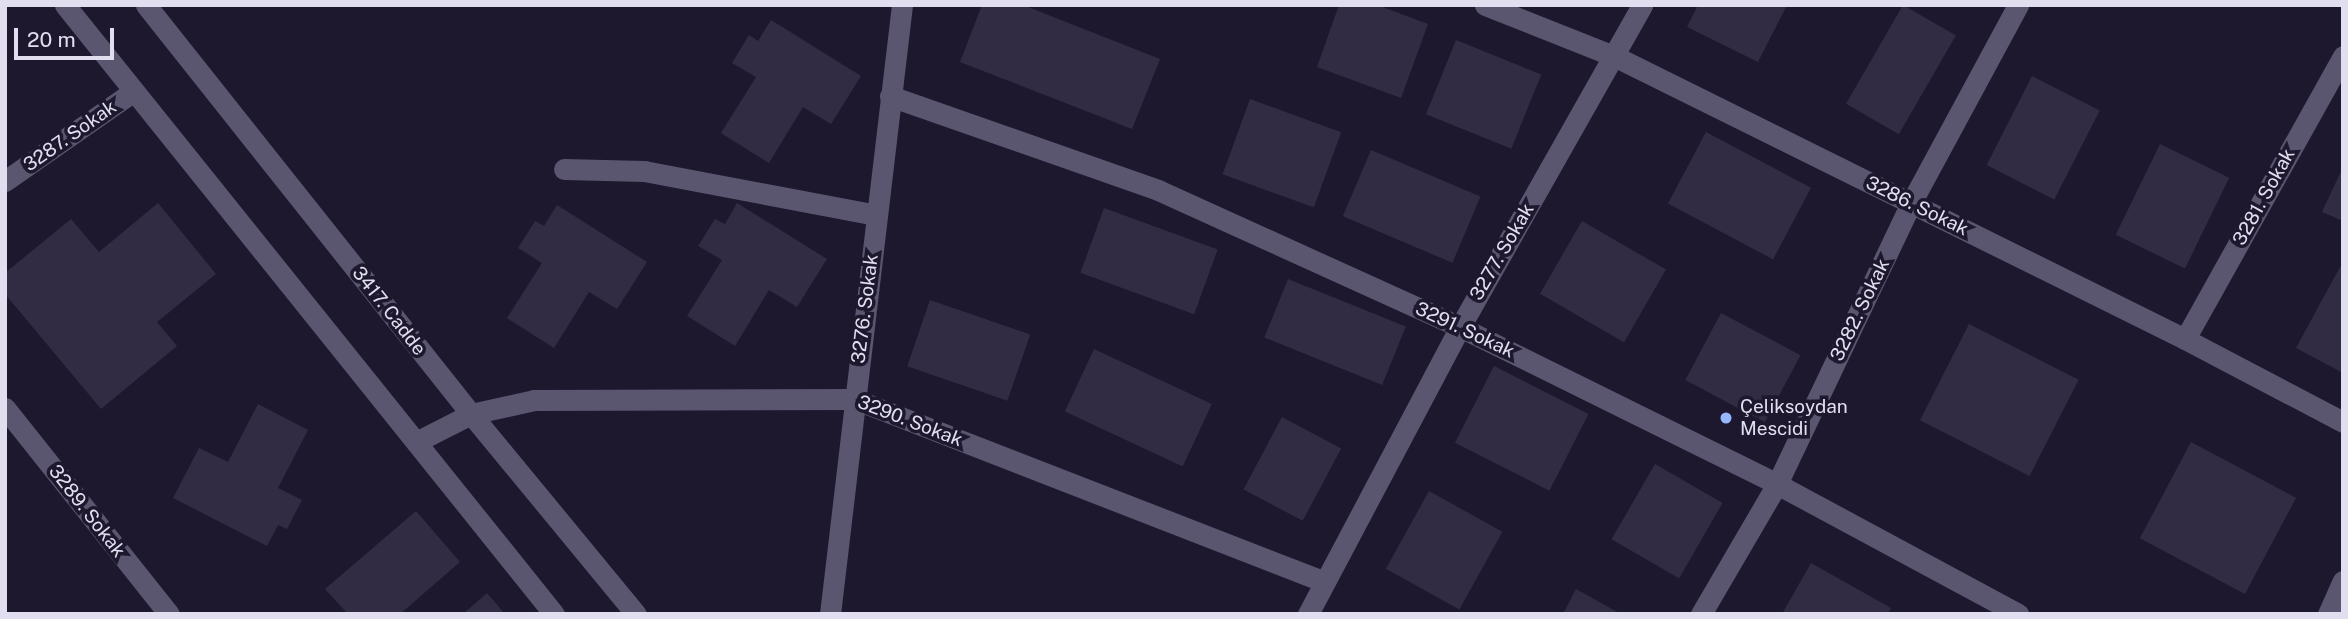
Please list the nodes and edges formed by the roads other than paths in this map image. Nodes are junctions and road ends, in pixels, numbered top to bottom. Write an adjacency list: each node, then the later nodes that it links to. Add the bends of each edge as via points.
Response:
1 (65, 5): 9 (street)
2 (146, 5): 19 (street, 3417. Cadde)
3 (902, 5): 10 (street, 3276. Sokak)
4 (1485, 5): 7 (street, 3286. Sokak)
5 (1642, 5): 7 (street, 3277. Sokak)
6 (2018, 5): 13 (street, 3282. Sokak)
7 (1614, 56): 13 (street, 3286. Sokak); 15 (street, 3277. Sokak)
8 (2343, 56): 16 (street, 3281. Sokak)
9 (134, 91): 12 (street, 3287. Sokak); 21 (street)
10 (890, 96): 14 (street, 3276. Sokak); 15 (street, 3291. Sokak, via 1158,190)
11 (564, 169): 14 (street, via 644,171)
12 (5, 181)
13 (1911, 203): 16 (street, 3286. Sokak); 22 (street, 3282. Sokak)
14 (876, 215): 17 (street, 3276. Sokak)
15 (1460, 327): 22 (street, 3291. Sokak); 24 (street, 3277. Sokak)
16 (2185, 339): 20 (street, 3286. Sokak)
17 (854, 399): 19 (street, 3290. Sokak, via 534,400); 24 (street, 3290. Sokak); 28 (street, 3276. Sokak)
18 (5, 408): 25 (street, 3289. Sokak)
19 (471, 414): 21 (street, 3290. Sokak); 27 (street, 3417. Cadde)
20 (2343, 422)
21 (416, 442): 26 (street)
22 (1777, 484): 30 (street, 3282. Sokak); 31 (street, 3291. Sokak)
23 (2343, 581): 32 (street)
24 (1325, 582): 29 (street, 3277. Sokak)
25 (169, 614)
26 (554, 614)
27 (636, 614)
28 (830, 614)
29 (1308, 614)
30 (1701, 614)
31 (2018, 614)
32 (2328, 614)

